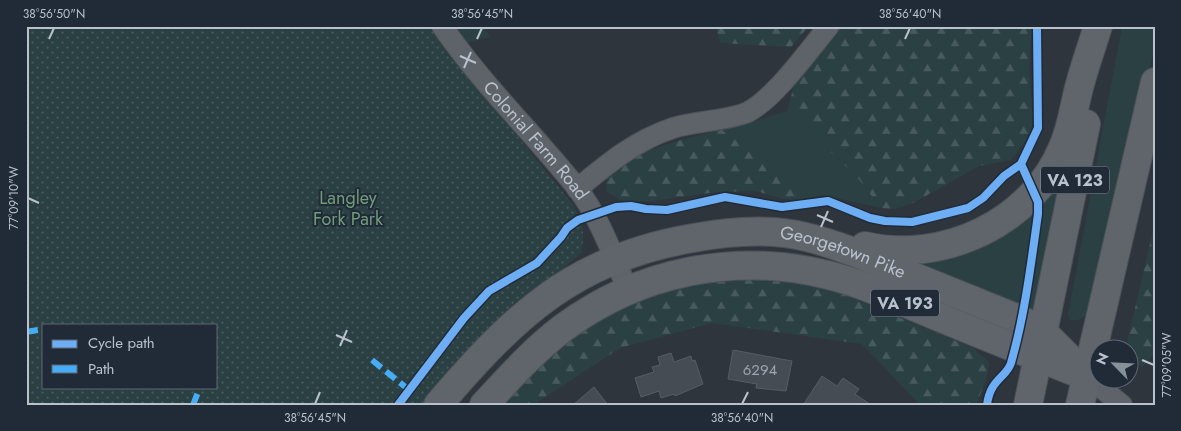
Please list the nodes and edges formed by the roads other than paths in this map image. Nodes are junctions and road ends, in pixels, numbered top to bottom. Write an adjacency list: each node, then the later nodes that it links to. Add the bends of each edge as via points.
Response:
1 (442, 26): 6 (street, Colonial Farm Road, via 491,91)
2 (829, 26): 6 (street, via 766,98 747,112 674,127 646,139 620,154)
3 (1098, 26): 7 (main road, via 1057,160 1034,192 1005,218 968,238 924,250 882,249)
4 (1104, 26): 10 (main road, VA 123)
5 (1155, 82): 11 (main road, VA 123)
6 (577, 189): 8 (street, Colonial Farm Road, via 600,226)
7 (806, 237): 8 (main road, Georgetown Pike / VA 193, via 759,232 710,235 654,245); 10 (main road, Georgetown Pike / VA 193, via 1021,320)
8 (614, 258): 9 (street, Colonial Farm Road); 12 (main road, Georgetown Pike / VA 193, via 581,273 534,305)
9 (628, 290): 10 (main road, Georgetown Pike / VA 193, via 663,277 720,266 794,268 851,282); 13 (main road, Georgetown Pike / VA 193, via 563,328)
10 (1040, 345): 11 (main road, Georgetown Pike / VA 193); 14 (main road, VA 123)
11 (1087, 376): 15 (main road, VA 123); 16 (street)
12 (438, 405)
13 (484, 405)
14 (1028, 405)
15 (1080, 405)
16 (1122, 405)

